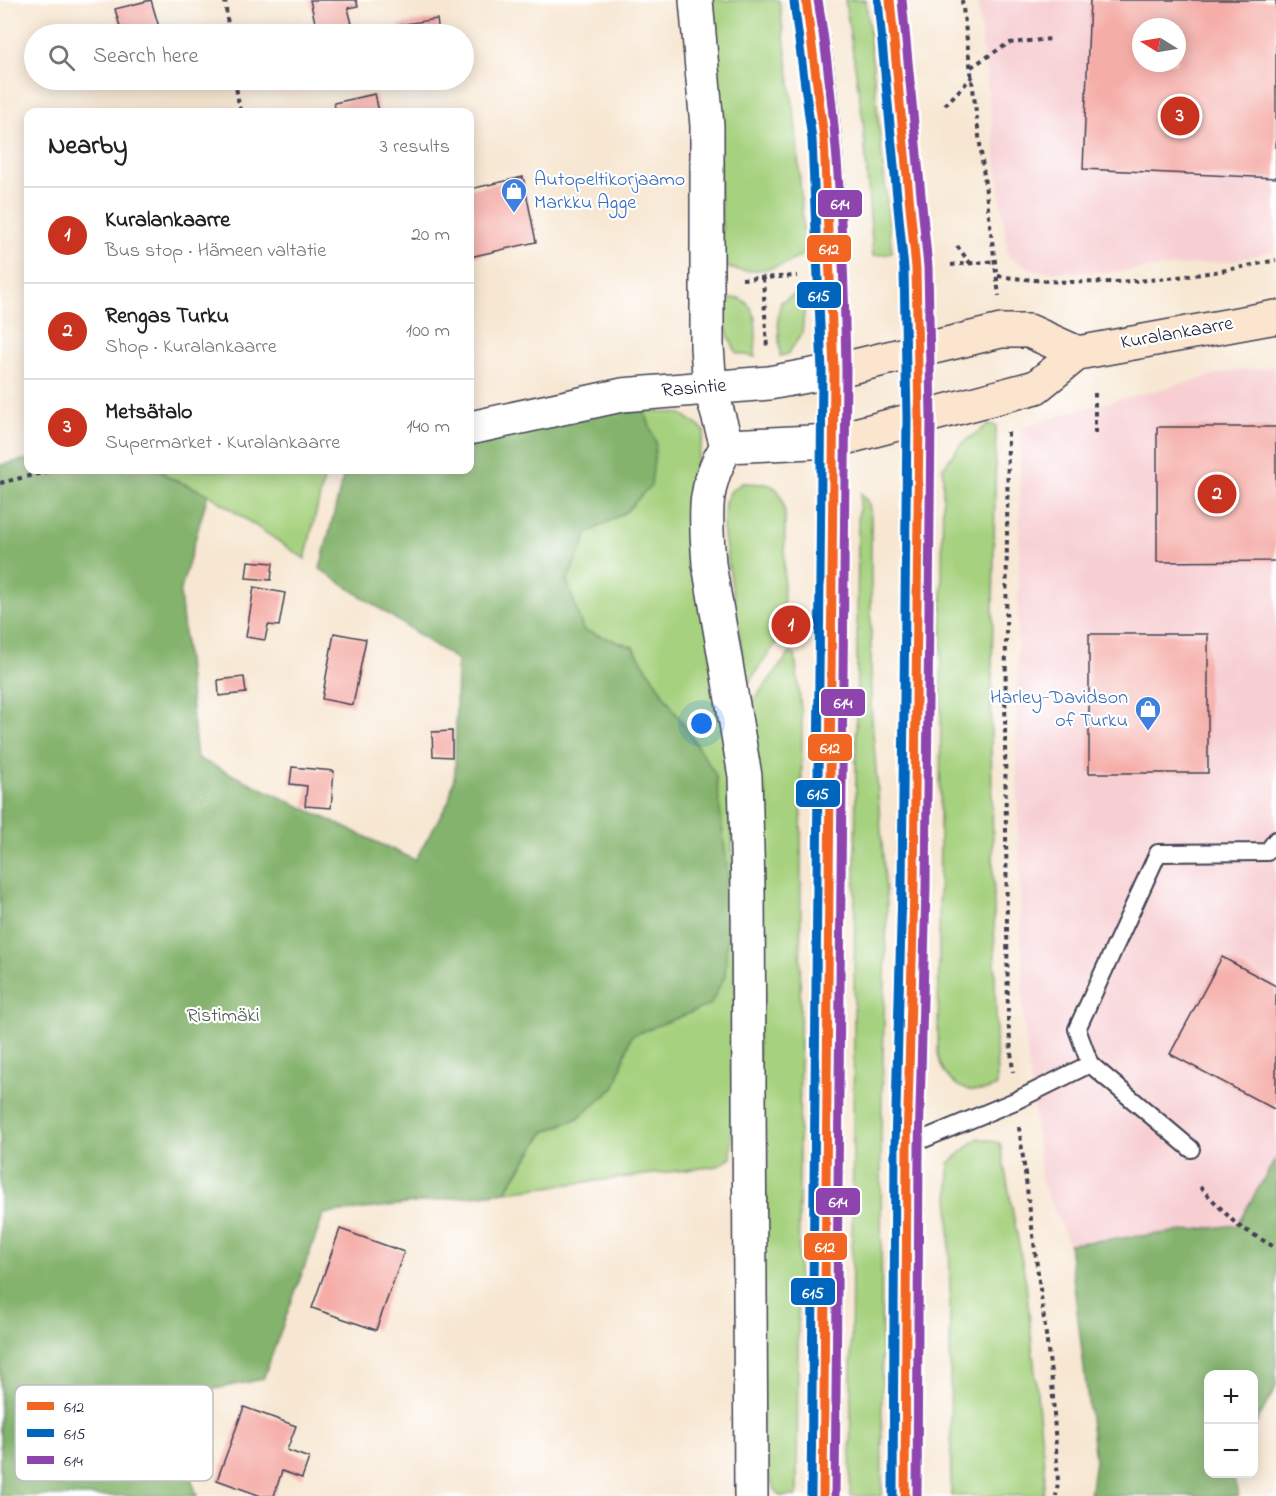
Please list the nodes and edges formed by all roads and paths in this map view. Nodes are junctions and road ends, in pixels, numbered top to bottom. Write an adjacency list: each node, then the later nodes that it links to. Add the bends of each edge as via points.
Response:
1 (225, 0): 6 (path)
2 (696, 0): 19 (street, via 706,126)
3 (806, 0): 25 (highway, via 816,55 832,274)
4 (890, 0): 22 (highway, via 916,268)
5 (962, 0): 8 (path)
6 (228, 24)
7 (1051, 39): 8 (path, via 1009,43)
8 (971, 67): 9 (path)
9 (973, 76): 11 (path); 15 (path)
10 (237, 90): 12 (path)
11 (945, 105)
12 (239, 108)
13 (957, 246): 15 (path, via 970,264)
14 (1276, 260): 17 (path, via 1206,276 1149,281 1057,283)
15 (997, 261): 17 (path)
16 (806, 275): 18 (path)
17 (998, 276): 20 (path)
18 (762, 278): 19 (path); 24 (path)
19 (708, 281): 26 (street)
20 (999, 296)
21 (1276, 317): 23 (street, Kuralankaarre)
22 (918, 349): 23 (street, via 1001,331 1029,331); 25 (street, Rasintie); 28 (highway)
23 (1078, 353): 28 (street, Kuralankaarre, via 1036,387)
24 (768, 359)
25 (834, 370): 26 (street, Rasintie, via 769,383); 32 (highway)
26 (710, 387): 30 (street, Rasintie, via 622,395); 33 (street)
27 (1095, 393): 31 (path)
28 (919, 418): 32 (street, Kuralankaarre); 39 (highway)
29 (1008, 425): 38 (path, via 1005,740 1008,1007)
30 (474, 427)
31 (1095, 435)
32 (833, 441): 33 (street); 44 (highway)
33 (727, 447): 43 (street, via 708,483 707,531 709,564 745,776)
34 (37, 474): 35 (path)
35 (0, 483)
36 (1276, 840): 37 (lane, via 1267,852 1158,853 1077,1029)
37 (1090, 1064): 38 (lane); 40 (lane)
38 (1015, 1101): 39 (lane); 46 (path, via 1052,1381)
39 (907, 1146): 45 (highway)
40 (1191, 1149)
41 (1200, 1187): 42 (path, via 1237,1225)
42 (1276, 1248)
43 (752, 1496)
44 (823, 1496)
45 (905, 1496)
46 (1056, 1496)

